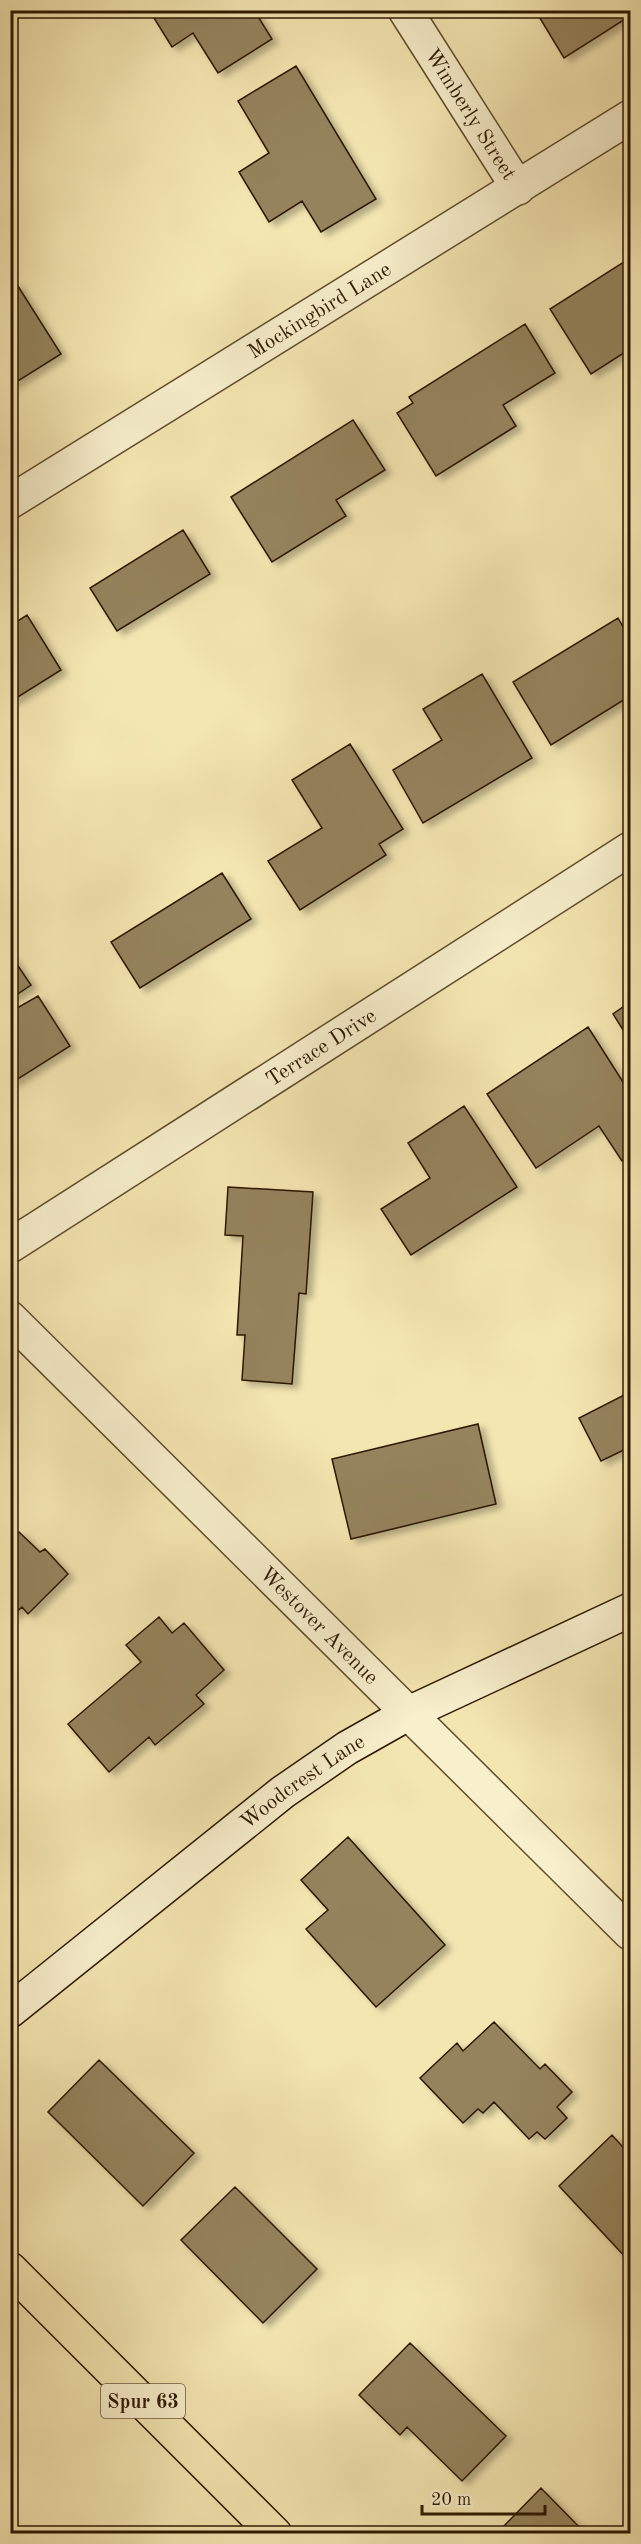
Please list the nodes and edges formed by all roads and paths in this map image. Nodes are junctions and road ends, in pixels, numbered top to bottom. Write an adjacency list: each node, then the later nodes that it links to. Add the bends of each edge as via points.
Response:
1 (405, 10): 3 (street, Wimberly Street)
2 (630, 117): 3 (street, Mockingbird Lane)
3 (518, 188): 4 (street, Mockingbird Lane)
4 (10, 502)
5 (630, 849): 6 (street, Terrace Drive)
6 (10, 1246)
7 (10, 1318): 9 (street, Westover Avenue)
8 (630, 1610): 9 (street, Woodcrest Lane)
9 (409, 1713): 10 (street, Westover Avenue); 11 (street, Woodcrest Lane, via 347,1748 283,1792)
10 (630, 1933)
11 (10, 2011)
12 (10, 2269): 13 (main road, Spur 63)
13 (275, 2534)

